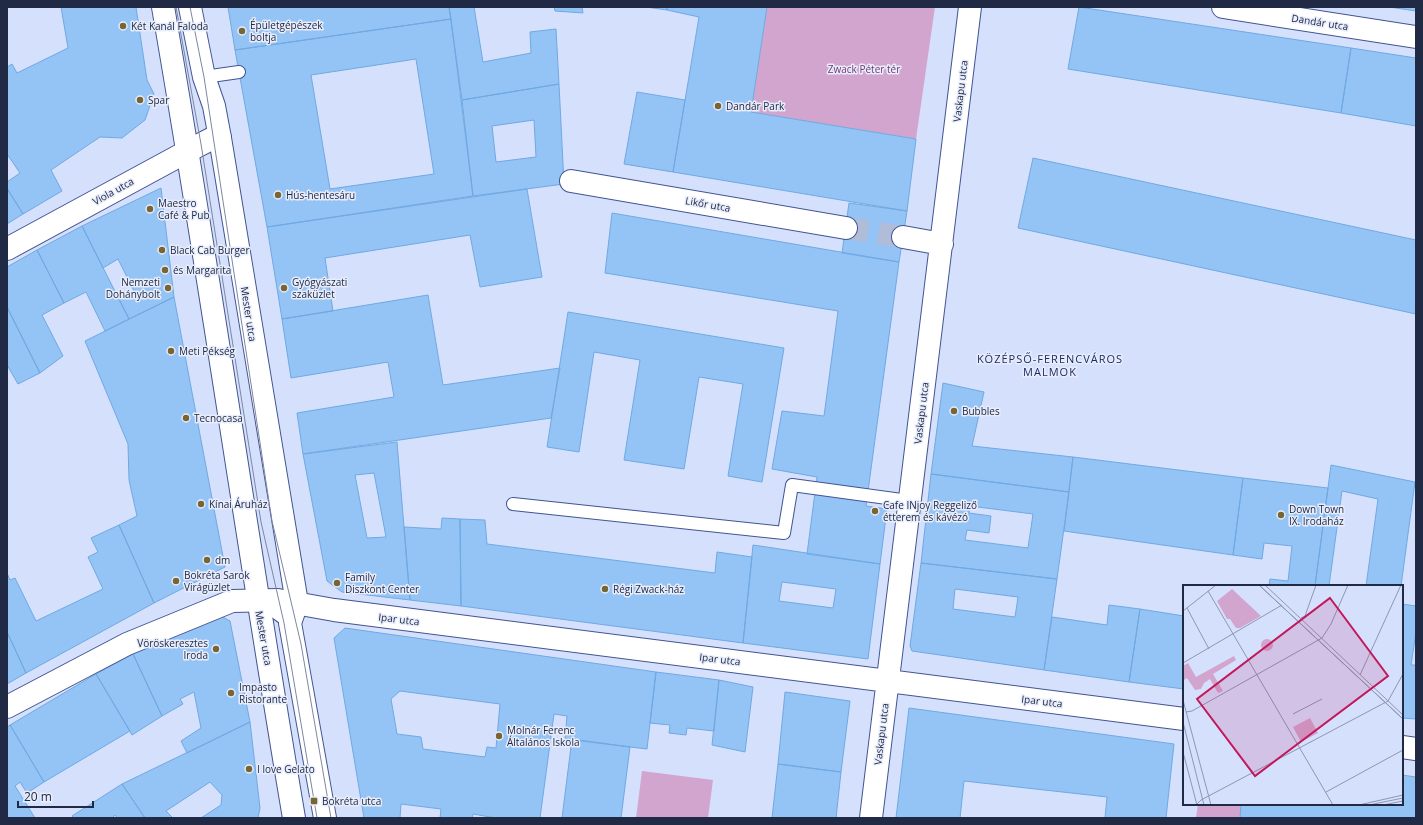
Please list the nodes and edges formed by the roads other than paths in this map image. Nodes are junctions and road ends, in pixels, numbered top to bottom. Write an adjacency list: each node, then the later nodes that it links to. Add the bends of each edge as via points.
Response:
1 (163, 7): 9 (street, Mester utca)
2 (190, 7): 7 (street, Mester utca)
3 (970, 7): 13 (street, Vaskapu utca)
4 (1223, 7): 5 (street, Dandár utca)
5 (1416, 37)
6 (239, 72): 7 (lane)
7 (204, 76): 8 (street, Mester utca, via 214,106)
8 (220, 138): 9 (street, Viola utca, via 212,138); 18 (street, Mester utca)
9 (188, 150): 14 (street, Viola utca); 17 (street, Mester utca)
10 (570, 181): 11 (street, Likőr utca)
11 (846, 228)
12 (903, 237): 13 (street)
13 (942, 244): 15 (street, Vaskapu utca)
14 (7, 249)
15 (909, 501): 16 (lane, via 792,484 784,534); 19 (street, Vaskapu utca)
16 (513, 504)
17 (257, 599): 18 (street, Ipar utca); 20 (street, via 232,601 127,644); 24 (street, Mester utca)
18 (294, 613): 19 (street, Ipar utca, via 334,610); 25 (street, Mester utca)
19 (887, 681): 21 (street, Ipar utca); 26 (street, Vaskapu utca)
20 (7, 706)
21 (1183, 719)
22 (1403, 747): 23 (street)
23 (1416, 749)
24 (294, 818)
25 (324, 818)
26 (871, 818)

